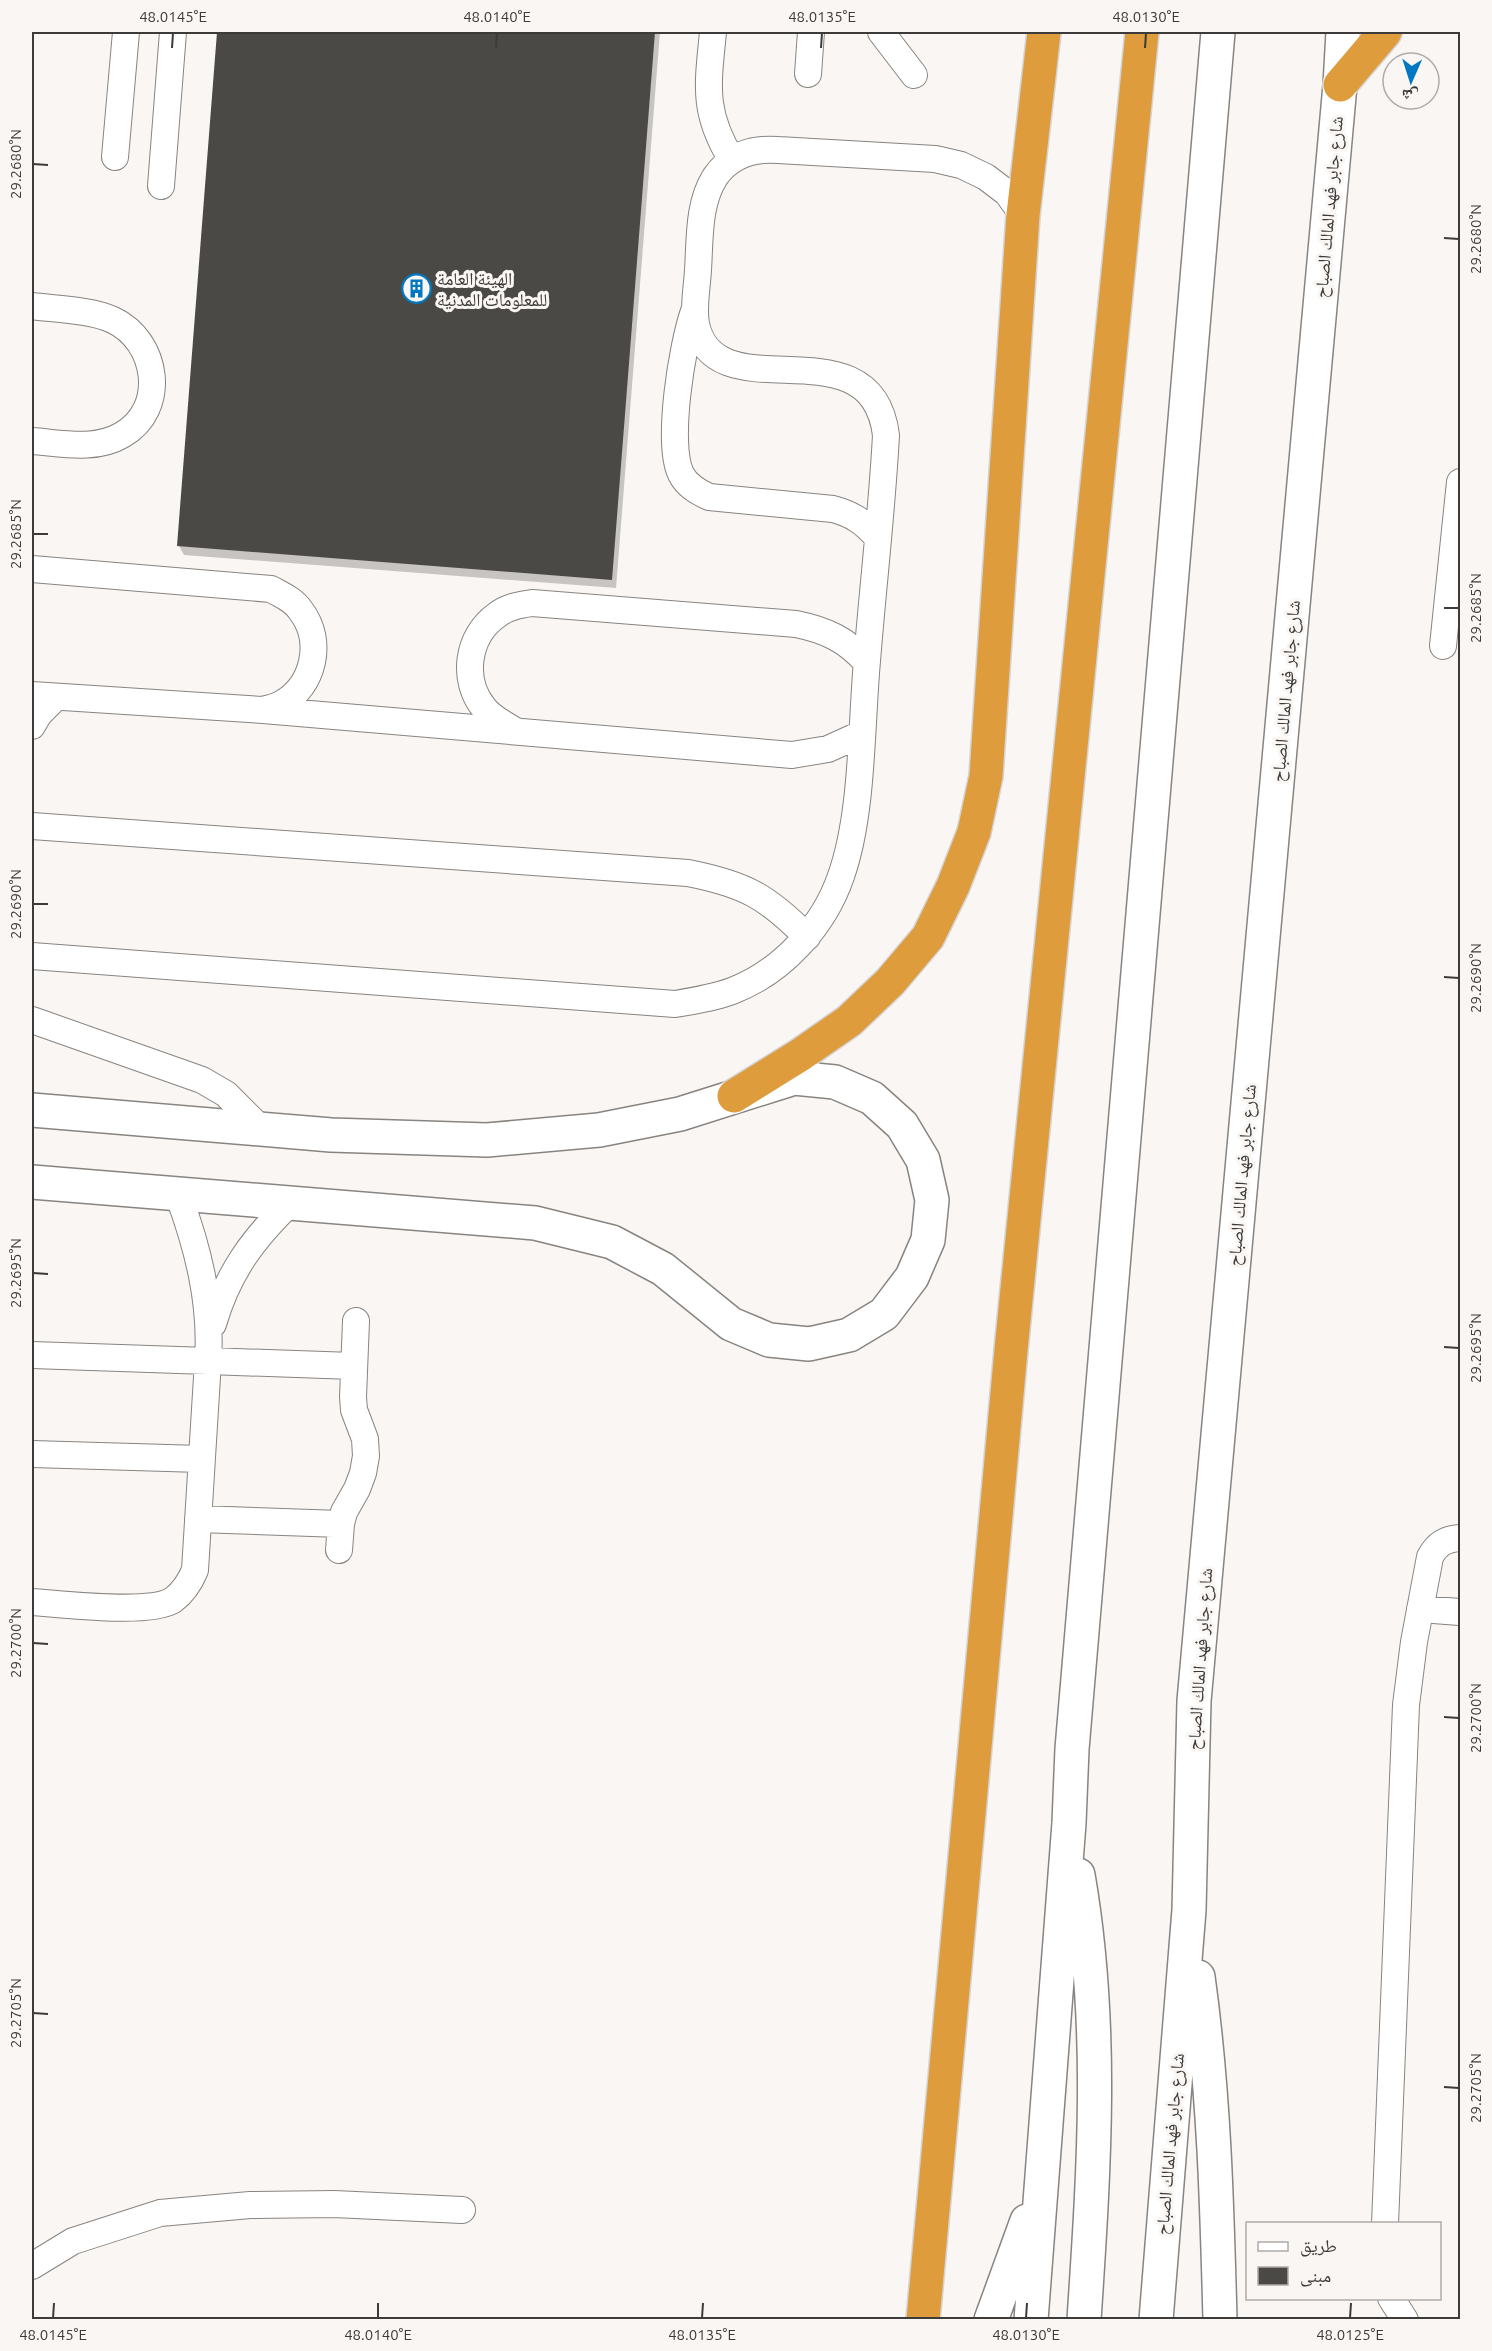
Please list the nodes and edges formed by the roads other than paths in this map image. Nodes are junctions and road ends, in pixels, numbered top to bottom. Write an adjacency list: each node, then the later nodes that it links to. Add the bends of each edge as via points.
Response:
1 (126, 32): 16 (lane)
2 (173, 32): 18 (lane)
3 (713, 32): 17 (lane, via 708,96 712,120)
4 (811, 32): 12 (lane)
5 (881, 32): 13 (lane)
6 (1044, 32): 19 (highway)
7 (1126, 32): 14 (highway)
8 (1142, 32): 14 (highway)
9 (1218, 32): 56 (street, via 1072,1749)
10 (1343, 32): 15 (street, شارع جابر فهد المالك الصباح)
11 (1385, 32): 15 (highway)
12 (808, 74)
13 (914, 75)
14 (1136, 78): 63 (highway, via 1009,1373)
15 (1340, 85): 57 (street, شارع جابر فهد المالك الصباح, via 1194,1701)
16 (115, 157)
17 (732, 160): 19 (lane, via 762,149 935,159 986,177 1007,194); 21 (lane, via 720,170 705,198)
18 (161, 186)
19 (1023, 215): 37 (highway, via 986,776 974,832 928,937 890,982 849,1021)
20 (32, 306): 22 (lane, via 111,319 131,331 146,350 153,374 151,397 140,419 123,435 100,444)
21 (696, 307): 24 (lane, via 696,324 703,342 715,356 731,365 849,378 876,401 884,417 886,435); 24 (lane, via 685,341 679,384 676,461 682,477 709,497 833,509 868,526)
22 (32, 441)
23 (1461, 482): 26 (lane)
24 (878, 537): 27 (lane)
25 (32, 569): 29 (lane, via 271,589 287,597 310,626 313,662 295,693)
26 (1443, 646)
27 (866, 662): 31 (lane, via 842,640 796,624 532,603 514,606 497,614 474,641 470,676 484,709); 32 (lane)
28 (44, 696): 29 (lane); 30 (lane)
29 (263, 710): 31 (lane)
30 (32, 726)
31 (516, 731): 32 (lane, via 792,755 828,749)
32 (861, 734): 34 (lane, via 855,810 842,876)
33 (34, 822): 34 (lane, via 688,873 754,892 783,912)
34 (807, 937): 35 (lane, via 785,959 734,991 675,1004)
35 (32, 956)
36 (32, 1020): 39 (lane, via 202,1080 226,1094)
37 (734, 1096): 39 (street, via 680,1114 599,1130 528,1138 342,1136); 42 (street, via 794,1078 835,1082 872,1098 902,1125 923,1160 932,1200 928,1240 912,1277 884,1314 849,1335 809,1344 769,1340 731,1324 663,1269 612,1242 535,1223)
38 (39, 1108): 39 (street)
39 (260, 1128)
40 (32, 1182): 41 (street)
41 (178, 1194): 42 (street); 44 (lane, via 201,1264)
42 (291, 1202): 44 (lane, via 262,1230 239,1262 221,1298)
43 (356, 1321): 46 (lane)
44 (209, 1348): 45 (lane); 46 (lane); 48 (lane)
45 (32, 1355)
46 (353, 1366): 50 (lane, via 352,1397 366,1456 363,1473)
47 (32, 1454): 48 (lane)
48 (201, 1459): 49 (lane)
49 (198, 1519): 50 (lane); 53 (lane, via 195,1570 190,1582 173,1600 148,1608)
50 (341, 1524): 52 (lane)
51 (1461, 1538): 54 (lane, via 1435,1548)
52 (339, 1550)
53 (32, 1602)
54 (1420, 1609): 55 (lane); 60 (lane, via 1406,1705)
55 (1461, 1612)
56 (1069, 1823): 58 (street); 66 (street, via 1082,1898 1095,2040 1094,2163)
57 (1189, 1910): 67 (street, شارع جابر فهد المالك الصباح); 68 (street, via 1210,2085)
58 (1041, 2183): 64 (street); 65 (street)
59 (462, 2210): 61 (lane, via 286,2204 160,2213 74,2241)
60 (1385, 2222)
61 (32, 2266)
62 (1392, 2300): 69 (lane)
63 (924, 2319)
64 (991, 2319)
65 (1030, 2319)
66 (1084, 2319)
67 (1156, 2319)
68 (1220, 2319)
69 (1405, 2319)

